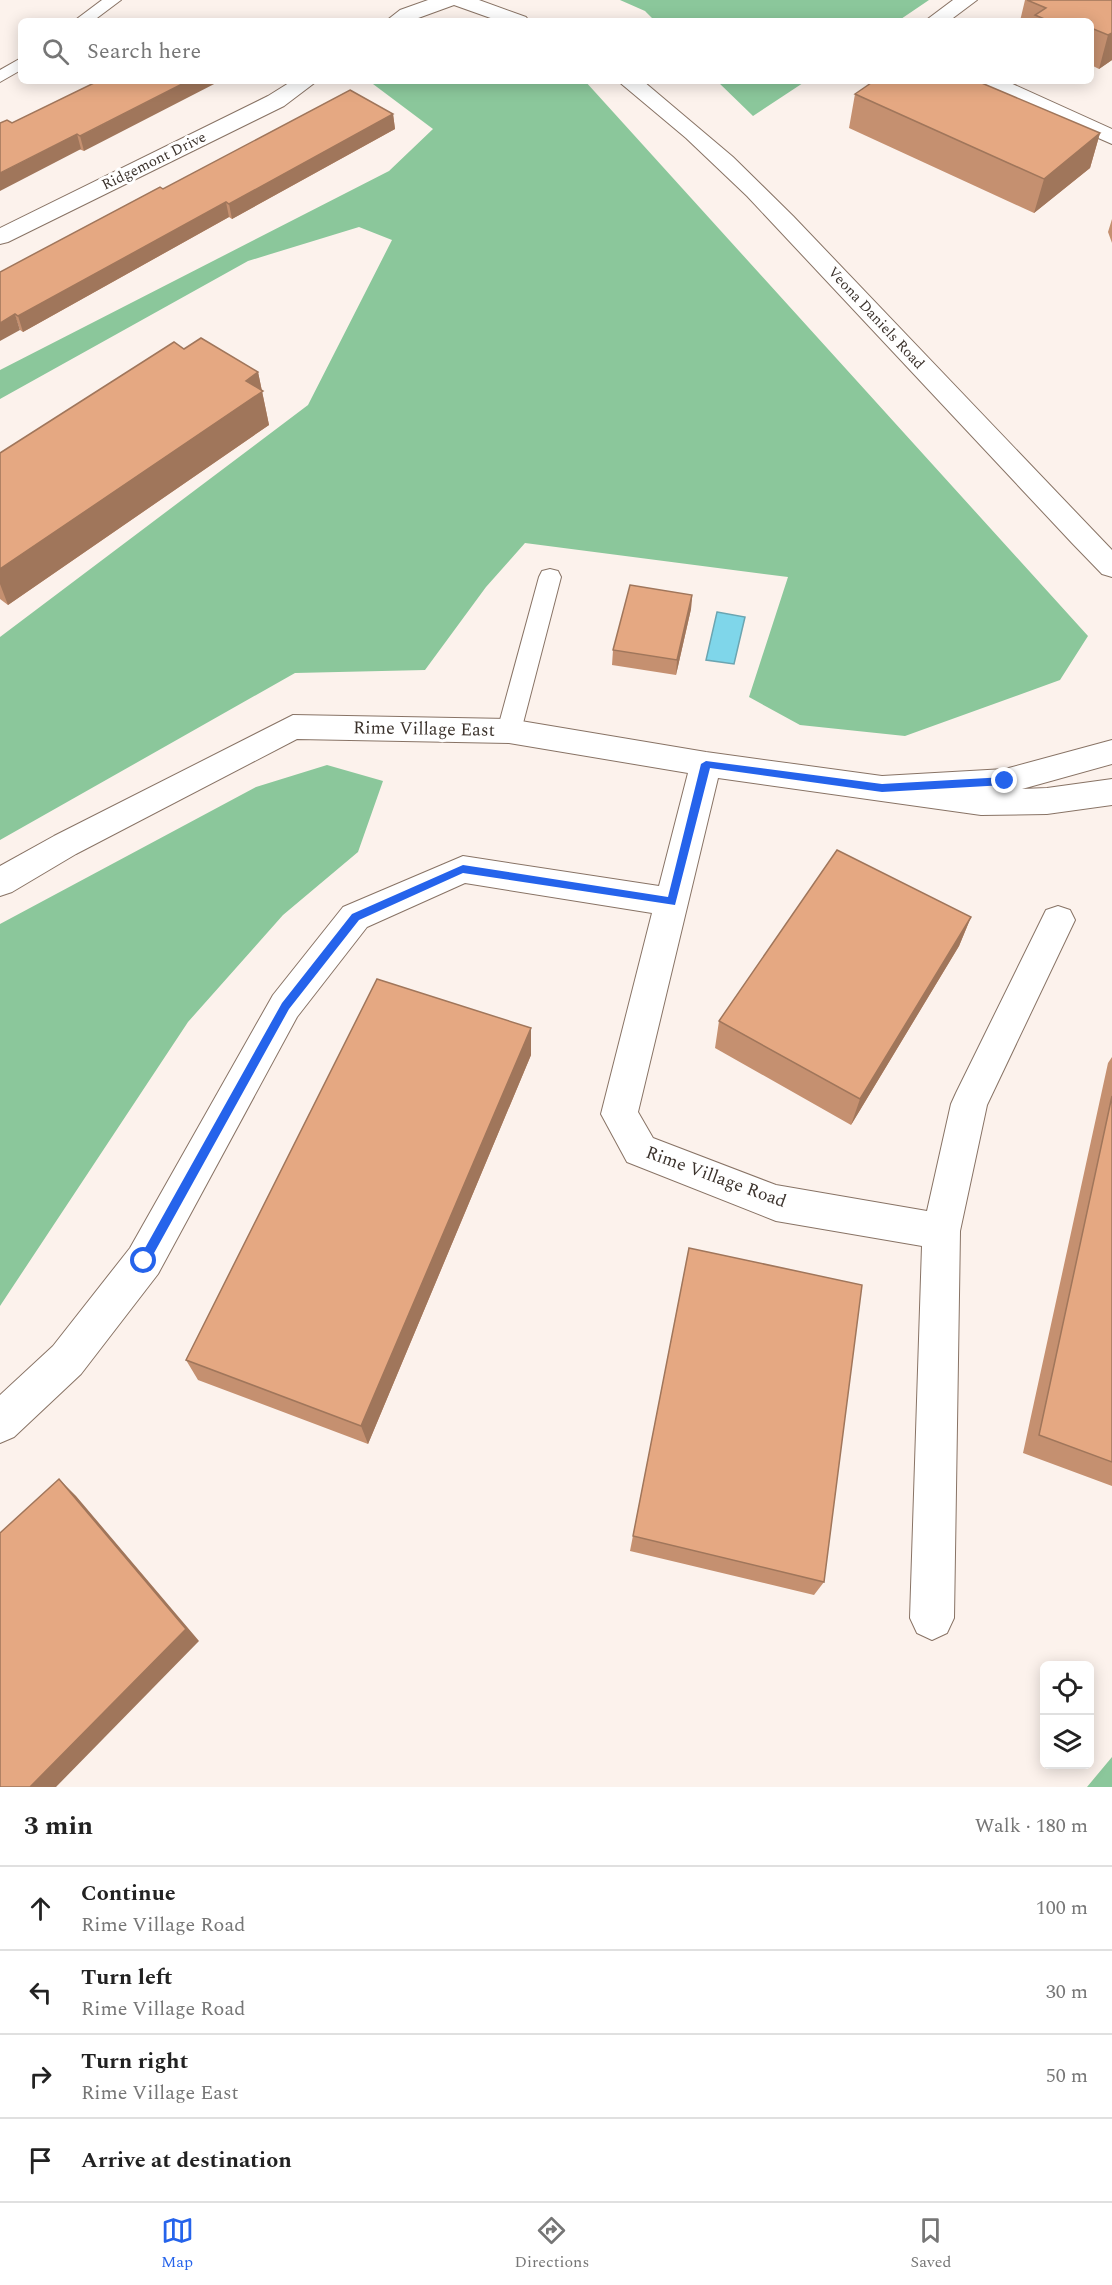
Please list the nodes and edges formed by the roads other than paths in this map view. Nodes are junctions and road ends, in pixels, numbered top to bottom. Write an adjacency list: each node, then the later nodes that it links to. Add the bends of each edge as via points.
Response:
1 (113, 0): 5 (lane)
2 (448, 0): 6 (street)
3 (460, 0): 7 (street)
4 (967, 0): 8 (street)
5 (86, 18)
6 (401, 18)
7 (511, 18)
8 (940, 18)
9 (18, 65): 10 (lane)
10 (0, 77)
11 (302, 84): 15 (street, Ridgemont Drive, via 276,101)
12 (633, 84): 16 (street, Veona Daniels Road, via 707,145 807,245)
13 (994, 84): 14 (street)
14 (1112, 137)
15 (0, 237)
16 (1112, 567)
17 (550, 577): 18 (lane)
18 (510, 730): 20 (street, Rime Village East); 23 (street, Rime Village East, via 292,727)
19 (1112, 752): 21 (street, Rime Village East, via 1005,781)
20 (706, 764): 21 (street, Rime Village East); 24 (street, Rime Village Road)
21 (882, 788): 22 (street, Rime Village East, via 981,802 1047,801)
22 (1112, 792)
23 (0, 882)
24 (672, 902): 26 (street, Rime Village Road, via 620,1114 640,1150 776,1203); 27 (street, via 463,869 355,917 285,1006 144,1261 67,1360)
25 (1058, 920): 26 (street, via 969,1104)
26 (941, 1231): 28 (street)
27 (0, 1423)
28 (932, 1618)

